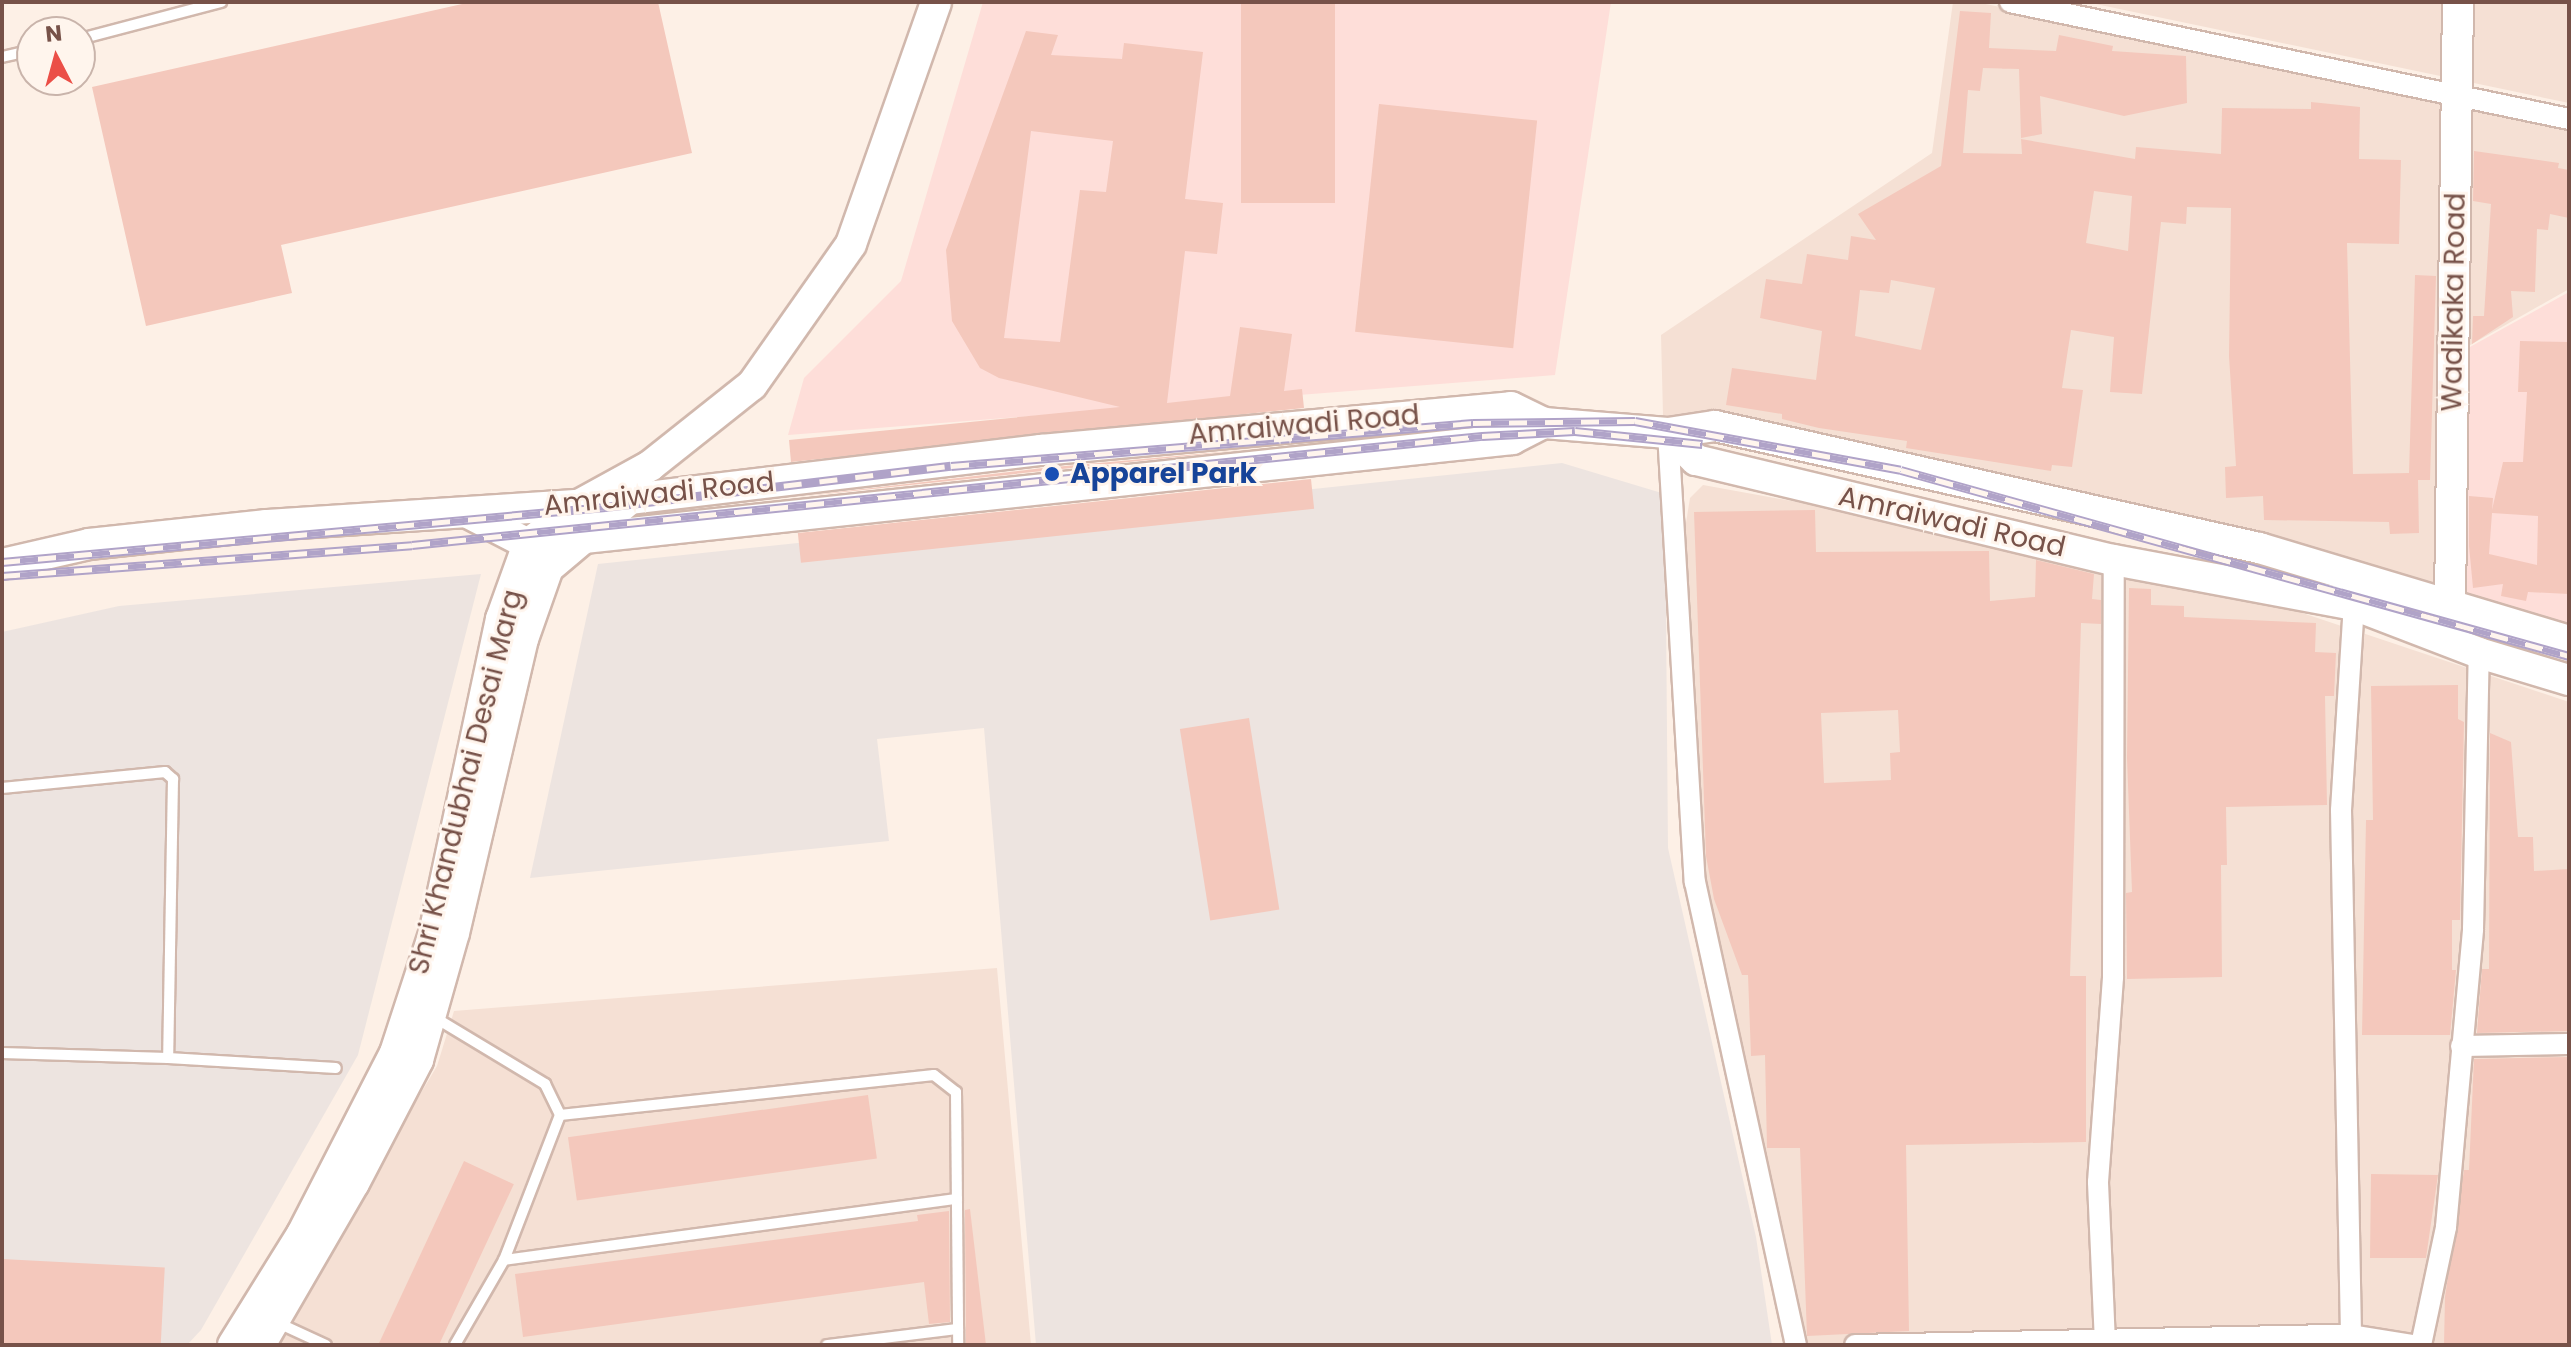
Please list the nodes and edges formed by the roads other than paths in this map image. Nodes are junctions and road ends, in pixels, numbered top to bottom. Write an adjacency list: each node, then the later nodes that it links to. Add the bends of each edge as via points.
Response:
1 (221, 2): 6 (lane)
2 (936, 2): 12 (main road, via 851,244 752,385 650,466)
3 (957, 2): 11 (main road, Shri Khandubhai Desai Marg, via 871,251 767,396 680,468)
4 (2010, 2): 7 (street)
5 (2458, 2): 7 (main road, Wadikaka Road)
6 (96, 35)
7 (2456, 95): 8 (street); 18 (main road, Wadikaka Road)
8 (2569, 119)
9 (1544, 423): 10 (main road, Amraiwadi Road); 11 (main road, Amraiwadi Road, via 1511,407 1491,408 1056,448); 14 (main road, via 1512,439)
10 (1668, 433): 16 (main road, Amraiwadi Road, via 1696,460); 18 (main road, via 1715,426 2259,548); 43 (street, via 1695,882)
11 (632, 497): 12 (main road, Amraiwadi Road); 14 (main road, Shri Khandubhai Desai Marg)
12 (579, 505): 13 (main road, Amraiwadi Road); 15 (main road)
13 (466, 512): 15 (main road); 17 (main road, Amraiwadi Road, via 89,544)
14 (579, 537): 15 (main road); 22 (main road, Shri Khandubhai Desai Marg, via 548,568)
15 (528, 544): 22 (main road, Shri Khandubhai Desai Marg)
16 (2114, 560): 19 (main road, Amraiwadi Road); 37 (street, via 2113,977 2098,1182)
17 (2, 564)
18 (2450, 602): 20 (main road)
19 (2354, 605): 21 (main road, Amraiwadi Road); 36 (street, via 2341,810)
20 (2569, 641)
21 (2479, 653): 23 (main road, Amraiwadi Road); 27 (street, via 2473,929)
22 (506, 658): 25 (main road, Shri Khandubhai Desai Marg); 38 (main road, Shri Khandubhai Desai Marg, via 434,934 395,1053 302,1234)
23 (2569, 680)
24 (2, 788): 29 (lane, via 165,772 173,779)
25 (431, 1015): 31 (lane, via 545,1084); 35 (main road, Shri Khandubhai Desai Marg, via 404,1088)
26 (2569, 1044): 27 (street)
27 (2461, 1046): 46 (street, via 2446,1227)
28 (2, 1053): 29 (lane)
29 (168, 1058): 30 (lane)
30 (336, 1068)
31 (560, 1115): 32 (lane, via 934,1075 956,1092); 33 (lane)
32 (957, 1199): 33 (lane); 34 (lane)
33 (504, 1260): 40 (lane)
34 (958, 1329): 41 (lane); 42 (lane)
35 (267, 1333): 39 (lane)
36 (2351, 1335): 37 (street); 45 (street)
37 (2105, 1343): 44 (street, via 2008,1339)
38 (233, 1345)
39 (326, 1345)
40 (455, 1345)
41 (827, 1345)
42 (958, 1345)
43 (1796, 1345)
44 (1855, 1345)
45 (2413, 1345)
46 (2421, 1345)

